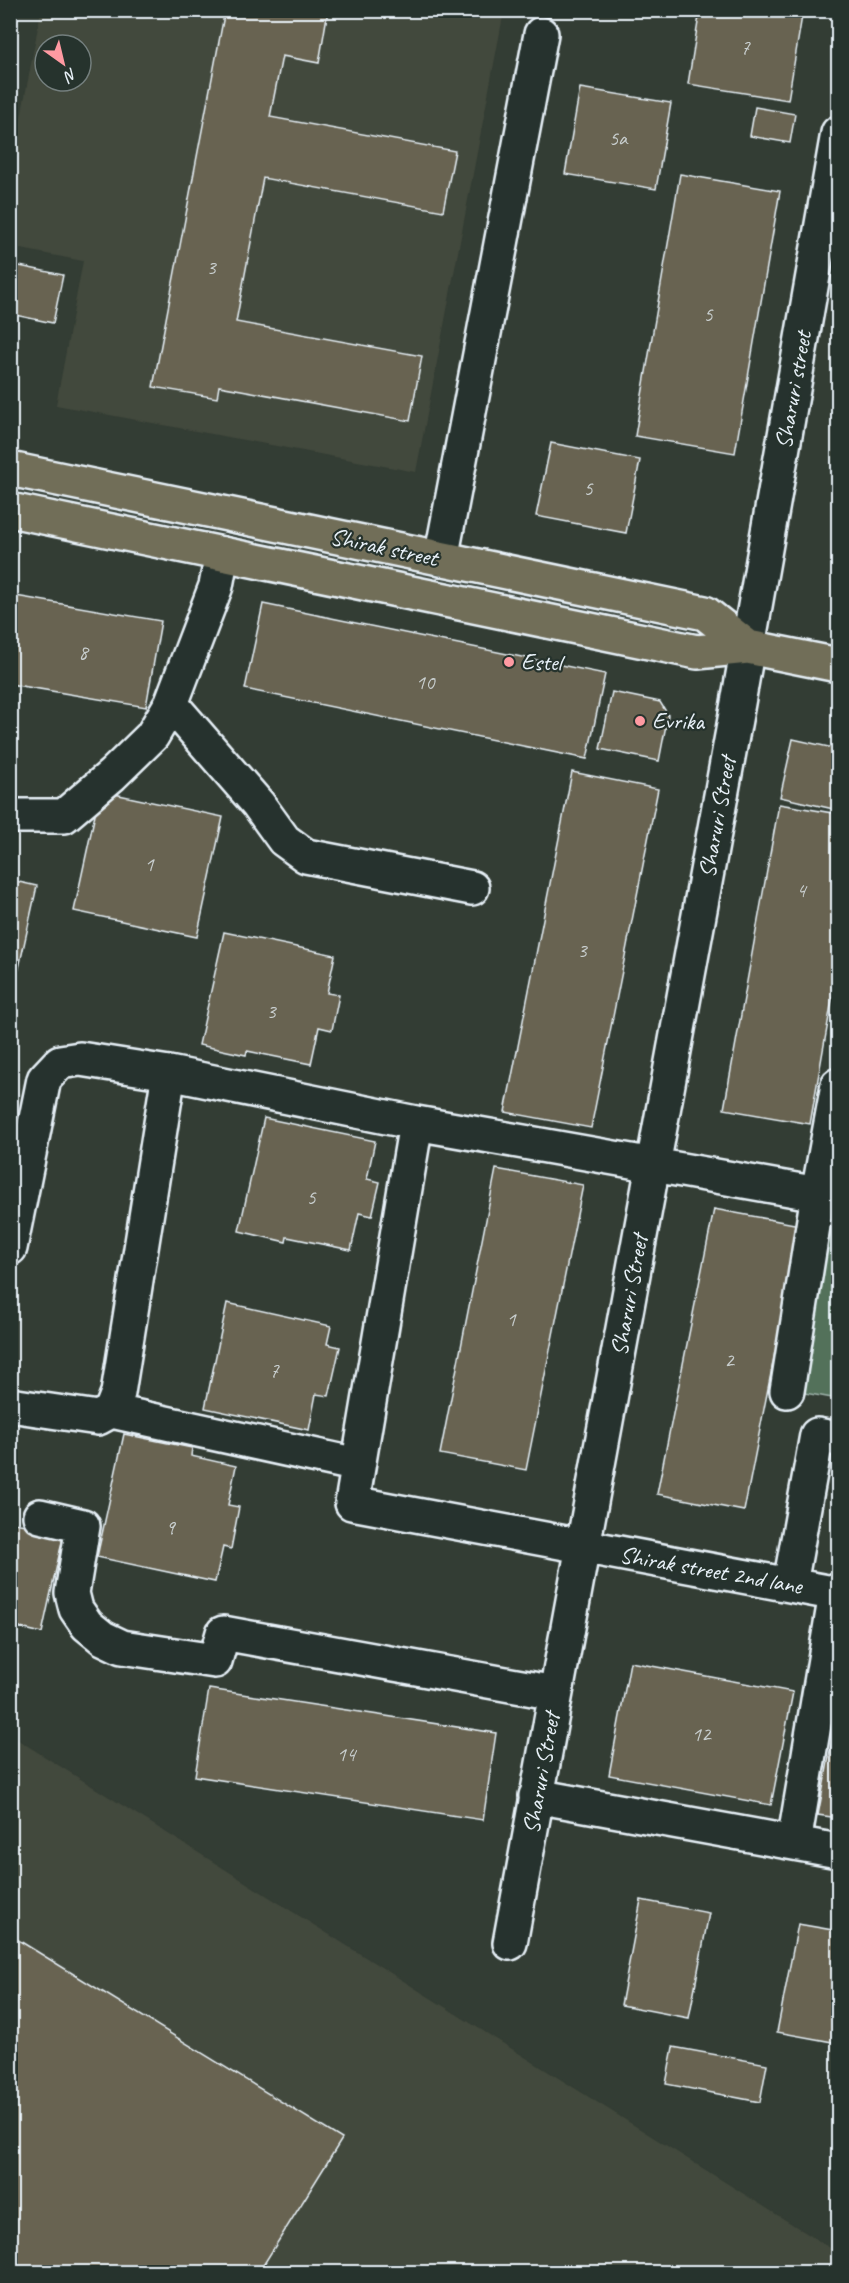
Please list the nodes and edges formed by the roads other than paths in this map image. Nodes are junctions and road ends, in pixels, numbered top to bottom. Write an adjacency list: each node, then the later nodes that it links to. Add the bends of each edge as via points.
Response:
1 (541, 34): 6 (street)
2 (838, 144): 7 (street, Sharuri street)
3 (10, 469): 6 (highway, Shirak street)
4 (10, 510): 5 (highway, Shirak street)
5 (222, 554): 7 (highway, Shirak street, via 697,652); 9 (street, via 216,586)
6 (441, 559): 7 (highway, Shirak street, via 705,614)
7 (748, 647): 8 (highway, Shirak street); 15 (street, Sharuri Street)
8 (838, 665)
9 (171, 704): 10 (street, via 152,736 64,816); 11 (street, via 258,804 284,840 306,856)
10 (10, 816)
11 (472, 888)
12 (169, 1073): 14 (street); 17 (street, via 80,1059 60,1062 44,1079); 20 (street, via 118,1394)
13 (838, 1085): 16 (street)
14 (416, 1123): 15 (street); 22 (street)
15 (653, 1164): 16 (street); 24 (street, Sharuri Street)
16 (818, 1194): 18 (street)
17 (12, 1229)
18 (787, 1391)
19 (10, 1405): 20 (street, via 98,1418)
20 (111, 1411): 22 (street)
21 (838, 1438): 25 (street, via 817,1435)
22 (358, 1466): 24 (street, Shirak street 2nd lane, via 352,1503)
23 (40, 1516): 27 (street, via 83,1526 72,1593 76,1609 103,1638 122,1647 214,1661 223,1633)
24 (582, 1548): 25 (street, Shirak street 2nd lane); 27 (street, Sharuri Street)
25 (790, 1584): 26 (street, Shirak street 2nd lane)
26 (837, 1594): 29 (street)
27 (555, 1694): 28 (street, Sharuri Street)
28 (536, 1796): 29 (street); 31 (street, Sharuri Street)
29 (794, 1843): 30 (street)
30 (838, 1851)
31 (510, 1943)

